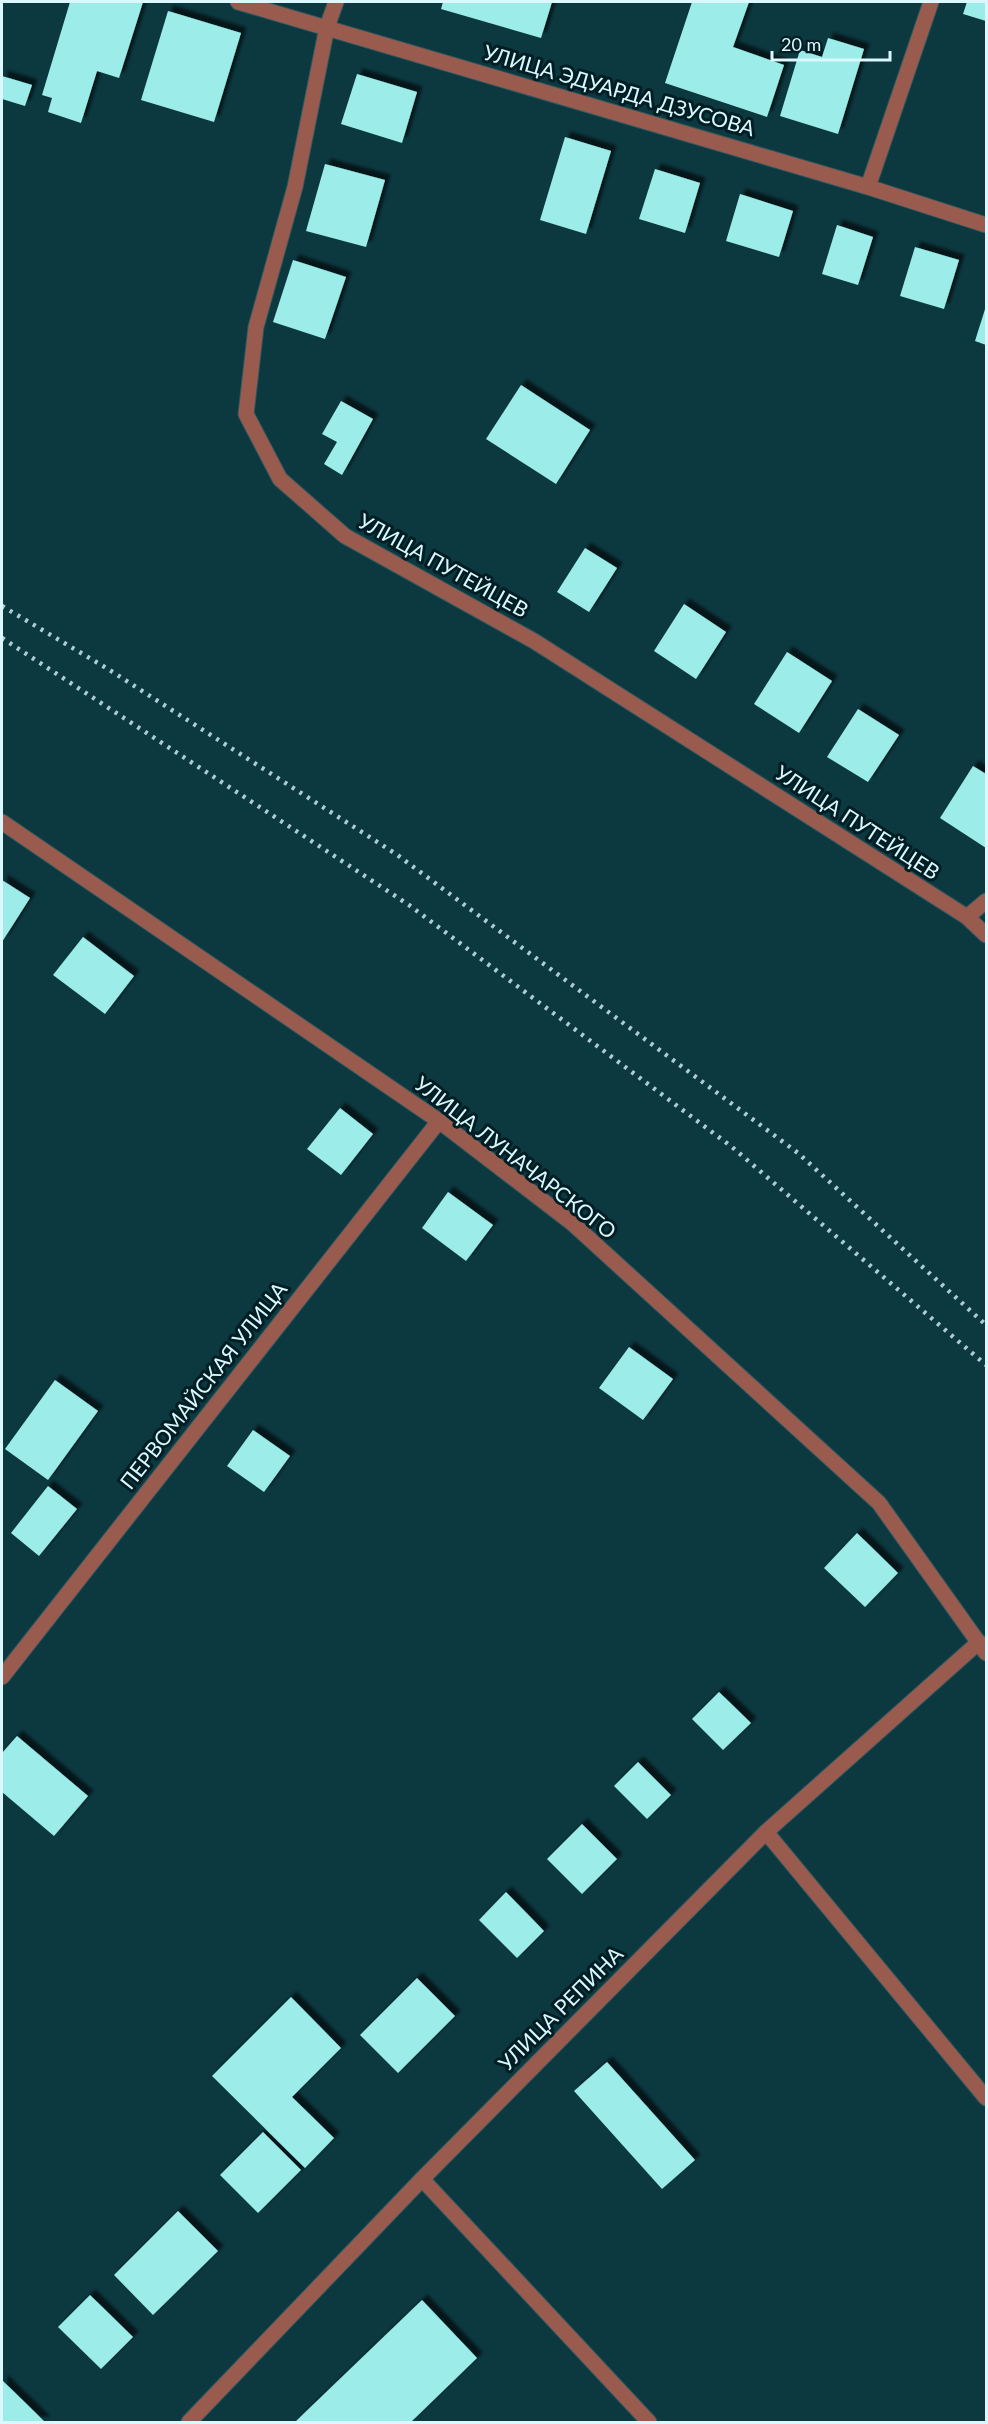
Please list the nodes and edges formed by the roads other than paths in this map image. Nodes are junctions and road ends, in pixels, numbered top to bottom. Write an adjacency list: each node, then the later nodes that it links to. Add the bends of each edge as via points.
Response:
1 (238, 2): 4 (street, УЛИЦА ЭДУАРДА ДЗУСОВА)
2 (336, 2): 4 (street, УЛИЦА ПУТЕЙЦЕВ)
3 (931, 2): 5 (street)
4 (327, 27): 5 (street, УЛИЦА ЭДУАРДА ДЗУСОВА); 9 (street, УЛИЦА ПУТЕЙЦЕВ, via 295,187 256,327 246,414 280,479 345,536 534,641)
5 (868, 187): 6 (street, УЛИЦА ЭДУАРДА ДЗУСОВА)
6 (987, 225)
7 (2, 822): 11 (street, УЛИЦА ЛУНАЧАРСКОГО)
8 (987, 901): 9 (street)
9 (967, 917): 10 (street, УЛИЦА ПУТЕЙЦЕВ)
10 (987, 935)
11 (439, 1121): 12 (street, УЛИЦА ЛУНАЧАРСКОГО, via 572,1223 879,1503); 13 (street, ПЕРВОМАЙСКАЯ УЛИЦА)
12 (983, 1648): 14 (street, УЛИЦА РЕПИНА)
13 (2, 1677)
14 (766, 1832): 15 (street); 16 (street, УЛИЦА РЕПИНА)
15 (987, 2098)
16 (422, 2179): 17 (street, УЛИЦА РЕПИНА); 18 (street)
17 (189, 2422)
18 (649, 2422)

